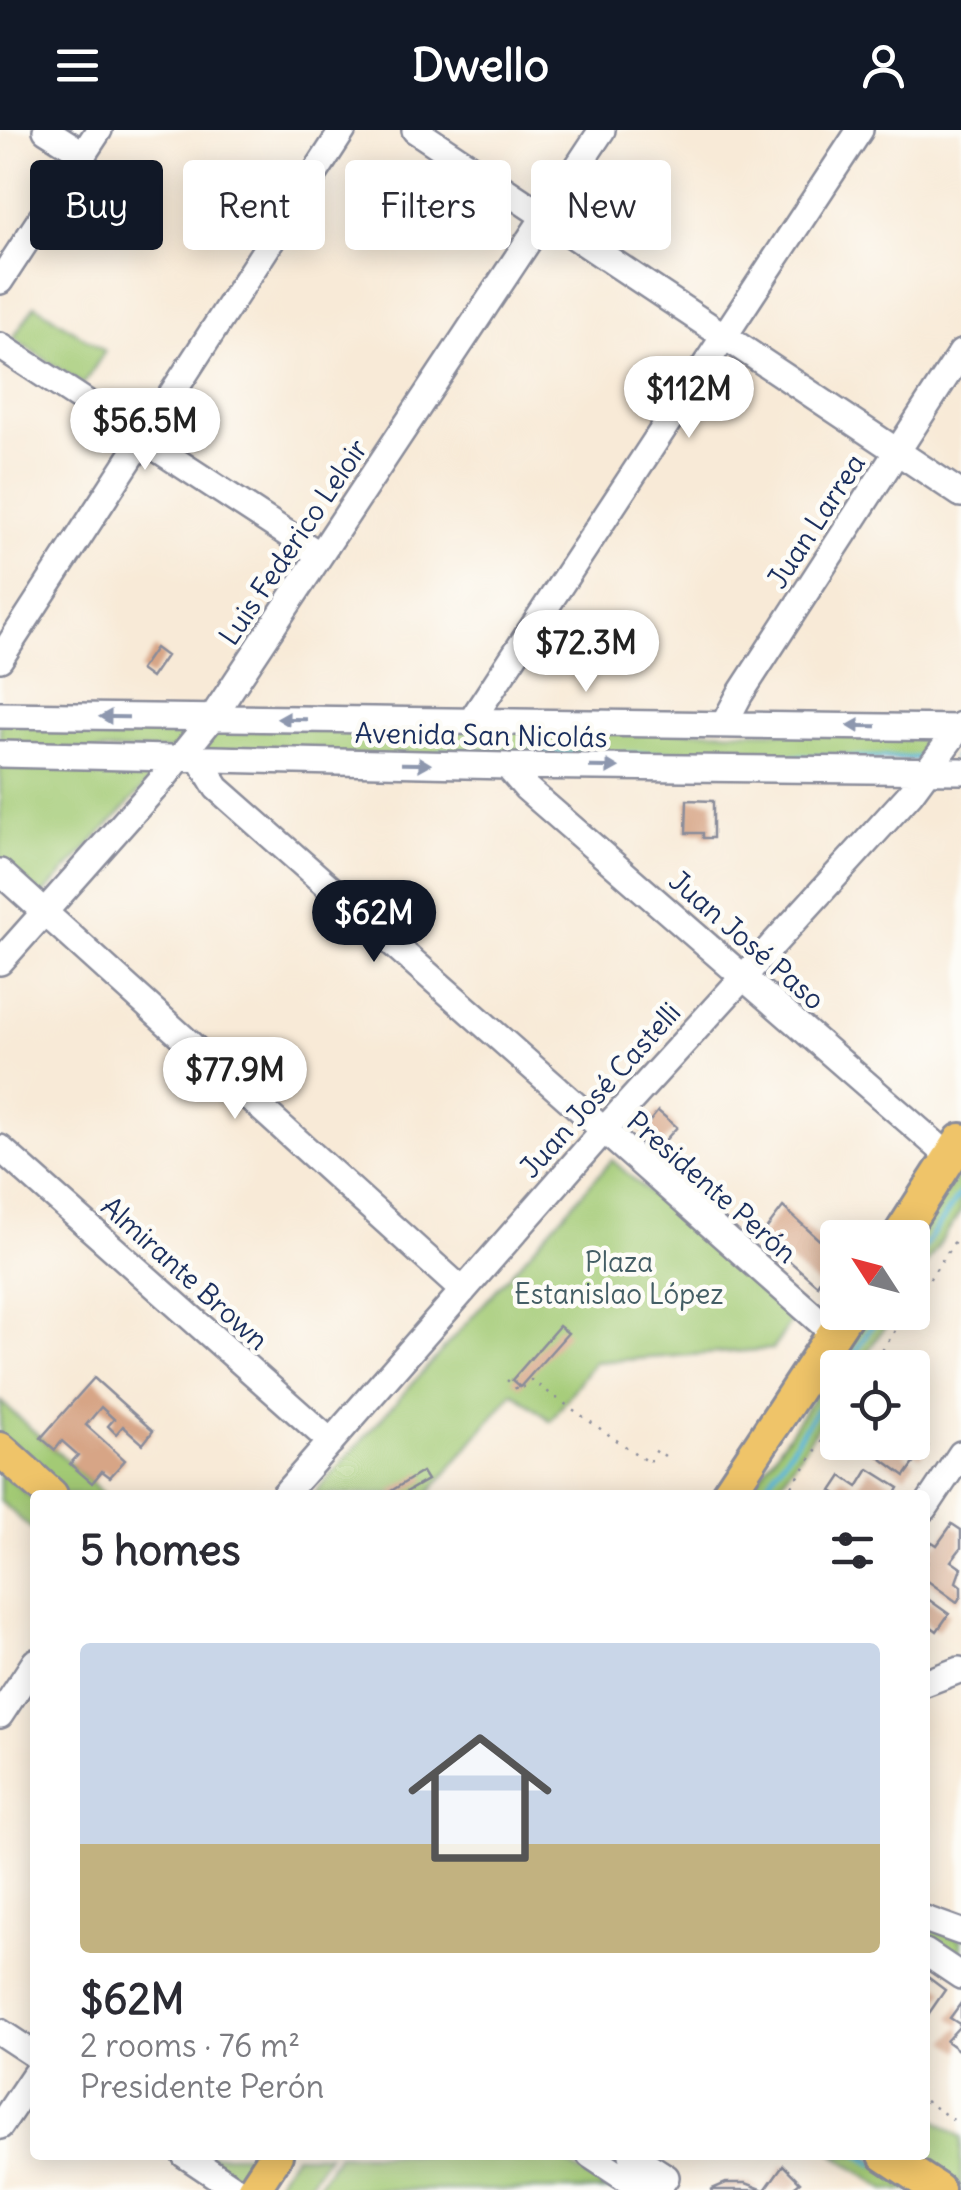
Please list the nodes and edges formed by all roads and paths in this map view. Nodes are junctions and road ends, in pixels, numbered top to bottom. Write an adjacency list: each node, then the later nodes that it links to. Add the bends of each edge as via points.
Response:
1 (46, 130): 7 (street)
2 (99, 130): 7 (street)
3 (343, 130): 16 (street)
4 (415, 130): 9 (street)
5 (602, 130): 8 (street, Luis Federico Leloir)
6 (860, 130): 13 (street)
7 (84, 154): 12 (street)
8 (582, 160)
9 (531, 207)
10 (531, 237): 19 (street, Luis Federico Leloir)
11 (596, 250): 13 (street)
12 (0, 281)
13 (725, 336): 17 (street); 23 (street)
14 (0, 346): 16 (street)
15 (961, 353): 17 (street, Juan Larrea)
16 (141, 438): 19 (street); 20 (street)
17 (896, 451): 18 (street); 24 (street, Juan Larrea)
18 (961, 494)
19 (320, 554): 22 (street, Luis Federico Leloir)
20 (0, 659)
21 (0, 715): 22 (street, Avenida San Nicolás, one-way to 21)
22 (212, 718): 23 (street, Avenida San Nicolás, one-way to 22); 27 (street, Luis Federico Leloir)
23 (471, 721): 24 (street, Avenida San Nicolás)
24 (724, 724): 25 (street, Avenida San Nicolás, one-way to 24)
25 (960, 727): 29 (street, Juan José Castelli)
26 (0, 754): 27 (street, Avenida San Nicolás)
27 (190, 760): 28 (street, Avenida San Nicolás, one-way to 28); 32 (street, Luis Federico Leloir); 35 (street, Presidente Perón)
28 (507, 766): 29 (street, Avenida San Nicolás, one-way to 29); 34 (street, Juan José Paso)
29 (929, 771): 30 (street, Avenida San Nicolás); 34 (street, Juan José Castelli)
30 (961, 771)
31 (0, 872): 32 (street)
32 (44, 912): 33 (street, Luis Federico Leloir); 41 (street)
33 (0, 962)
34 (742, 976): 35 (street, Juan José Castelli); 37 (street, Juan José Paso)
35 (603, 1131): 41 (street, Juan José Castelli); 42 (street, Presidente Perón)
36 (0, 1148): 45 (street, Almirante Brown)
37 (956, 1149): 38 (main road)
38 (910, 1220)
39 (961, 1232): 40 (path)
40 (930, 1278)
41 (463, 1291): 45 (street, Juan José Castelli)
42 (820, 1306)
43 (836, 1330): 52 (main road)
44 (508, 1380): 49 (path, via 520,1391 531,1380 648,1463 658,1450)
45 (330, 1442): 51 (street, Juan José Castelli)
46 (820, 1444): 53 (path)
47 (0, 1449): 50 (main road)
48 (961, 1454): 54 (street)
49 (670, 1460)
50 (46, 1490)
51 (288, 1490)
52 (730, 1490)
53 (789, 1490)
54 (930, 1500)
55 (30, 1670): 59 (street)
56 (930, 1670): 57 (street)
57 (960, 1670): 58 (street)
58 (930, 1681)
59 (0, 1715)
60 (930, 1921): 61 (street)
61 (961, 1932)
62 (930, 1955): 63 (street)
63 (961, 1976)
64 (0, 2032): 65 (street)
65 (30, 2052)
66 (30, 2081): 69 (street)
67 (930, 2104): 68 (path)
68 (961, 2125)
69 (0, 2126)
70 (193, 2160): 75 (street)
71 (273, 2160): 76 (main road)
72 (598, 2160): 77 (street)
73 (640, 2160): 78 (street, via 666,2177)
74 (893, 2160): 79 (main road)
75 (238, 2190)
76 (253, 2190)
77 (643, 2190)
78 (657, 2190)
79 (938, 2190)

